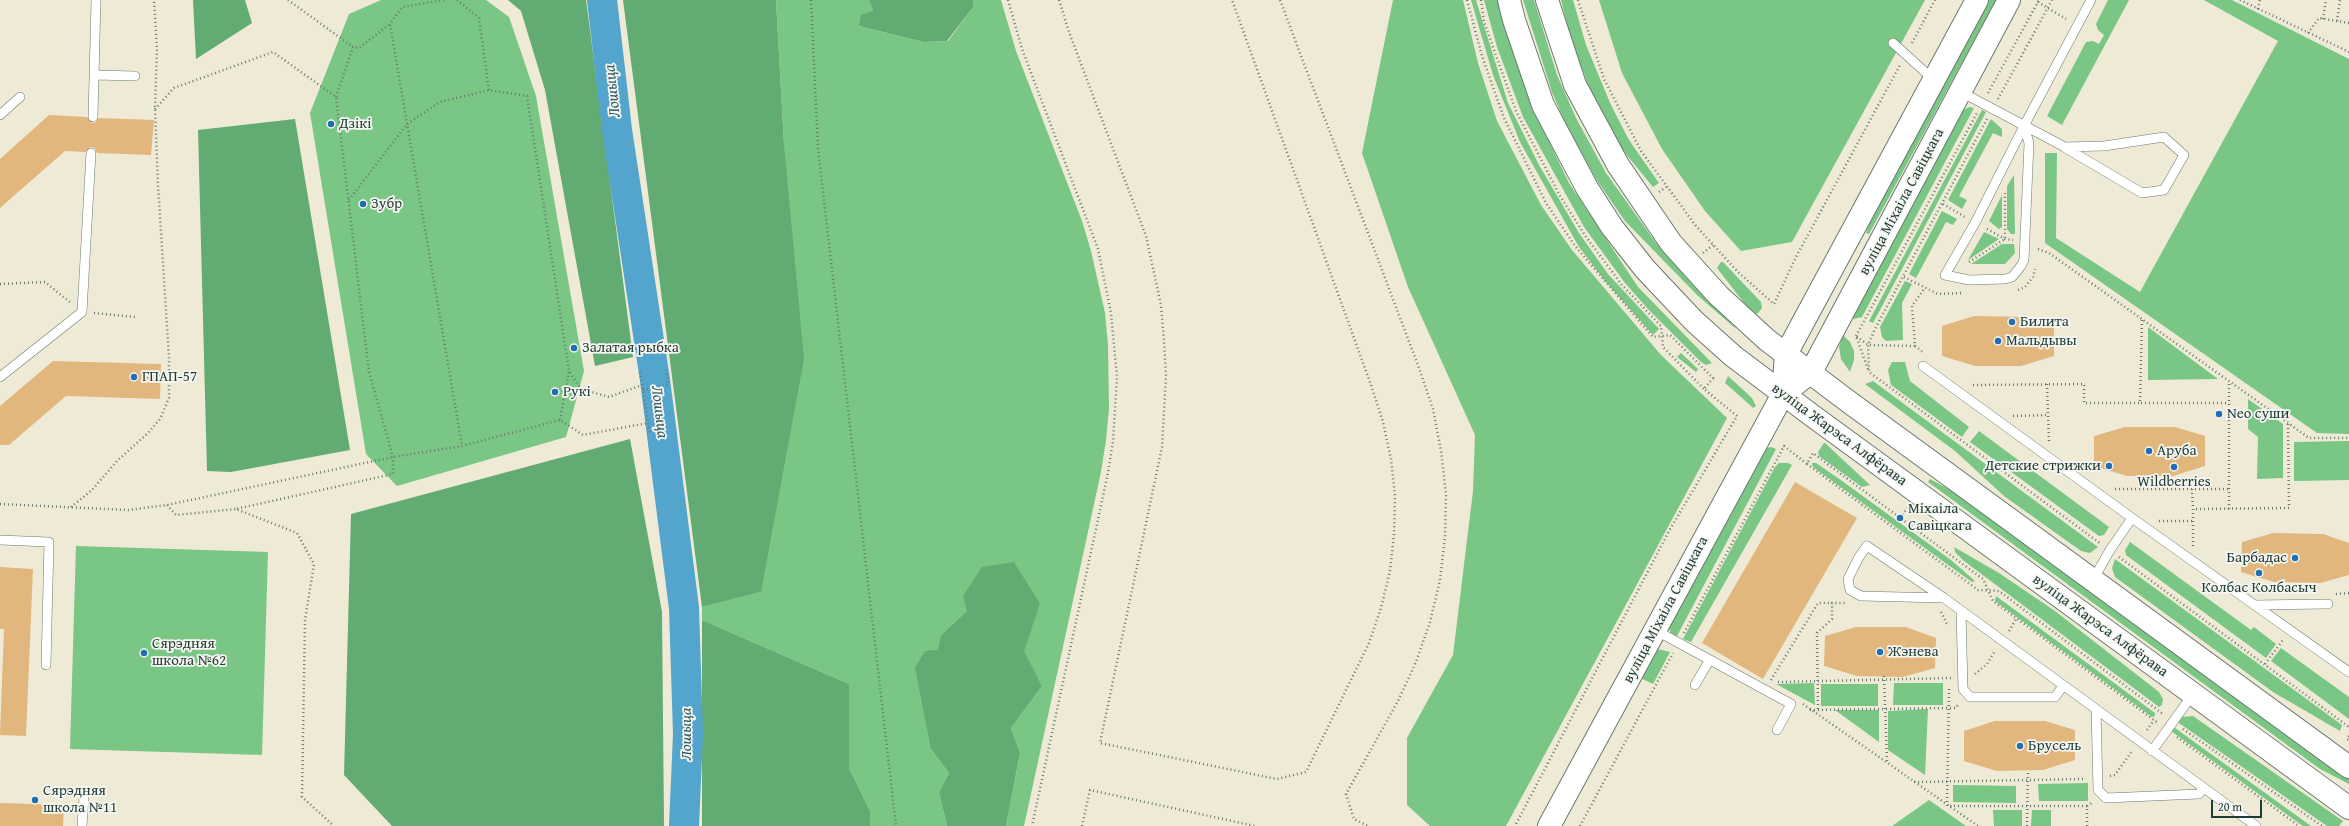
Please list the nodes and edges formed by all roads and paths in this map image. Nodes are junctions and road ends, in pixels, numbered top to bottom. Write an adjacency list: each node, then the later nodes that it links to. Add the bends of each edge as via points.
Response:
1 (96, 0): 39 (lane)
2 (154, 0): 48 (path, via 157,49)
3 (288, 0): 36 (path)
4 (444, 0): 32 (path, via 402,7)
5 (457, 0): 42 (path, via 479,18)
6 (811, 0): 185 (path, via 818,148)
7 (1008, 0): 186 (path, via 1022,49 1098,249 1111,312 1117,377 1108,473)
8 (1059, 0): 9 (path, via 1146,236 1161,305 1165,348 1165,412 1157,482 1100,743 1276,779 1306,772 1369,643 1382,608 1390,571 1394,534 1394,496 1391,459 1372,385)
9 (1232, 0)
10 (1280, 0): 189 (path, via 1419,368 1432,409 1441,451 1446,494 1440,580 1430,622 1398,702 1346,794 1354,819)
11 (1467, 0): 190 (path, via 1482,56 1504,118 1546,203 1575,246 1653,337 1670,335 1712,378 1704,389 1737,416 1669,531)
12 (1481, 0): 30 (path)
13 (1509, 0): 93 (main road, вуліца Жарэса Алфёрава, via 1543,104 1587,188 1612,227 1645,269 1694,320 1733,356)
14 (1547, 0): 79 (main road, via 1575,85 1641,202 1671,244 1718,295)
15 (1578, 0): 38 (path, via 1604,79 1641,151 1696,226 1739,273 1774,304 1800,250)
16 (1935, 0): 38 (path)
17 (1977, 0): 41 (main road, вуліца Міхаіла Савіцкага)
18 (2009, 0): 43 (main road, вуліца Міхаіла Савіцкага)
19 (2052, 0): 26 (path)
20 (2091, 0): 33 (lane)
21 (2240, 0): 27 (path)
22 (2260, 0): 27 (path)
23 (2326, 0): 28 (path)
24 (2340, 0): 29 (path)
25 (2038, 1): 26 (path); 46 (path)
26 (2048, 9): 33 (path); 47 (path)
27 (2258, 9): 34 (path)
28 (2323, 19): 29 (path); 34 (path, via 2319,18)
29 (2337, 21): 31 (path)
30 (1484, 22)
31 (2349, 23)
32 (390, 24): 36 (path, via 359,48); 51 (path)
33 (2078, 25): 52 (lane)
34 (2308, 33): 37 (path)
35 (1893, 43): 38 (lane)
36 (353, 47): 45 (path)
37 (2349, 52)
38 (1906, 55): 41 (lane)
39 (96, 75): 40 (lane); 50 (lane)
40 (135, 76)
41 (1934, 80): 79 (main road, вуліца Міхаіла Савіцкага)
42 (489, 90): 51 (path, via 440,102); 83 (path, via 527,96)
43 (1961, 92): 46 (lane); 85 (main road, вуліца Міхаіла Савіцкага)
44 (20, 97): 49 (lane)
45 (336, 97): 48 (path, via 273,52 174,88); 56 (path)
46 (1983, 102): 47 (lane); 76 (path)
47 (1993, 108): 52 (lane); 57 (path)
48 (156, 109): 115 (path, via 169,398 160,419 148,433)
49 (0, 115)
50 (93, 117)
51 (407, 124): 56 (path); 105 (path)
52 (2024, 126): 53 (lane); 58 (lane); 60 (lane, via 2029,143)
53 (2064, 147): 53 (lane, via 2142,193 2164,190 2184,155 2164,137 2104,146)
54 (91, 153): 73 (lane)
55 (2005, 186): 59 (path)
56 (348, 201): 108 (path, via 369,372)
57 (1942, 204): 58 (path); 68 (path)
58 (1975, 222): 59 (path); 60 (lane, via 1945,275 1969,280 2012,277 2024,260)
59 (2005, 239): 60 (path); 66 (path)
60 (2020, 240): 61 (path); 62 (path, via 2038,242)
61 (2017, 246)
62 (2038, 249): 63 (path); 75 (path, via 2049,253)
63 (2039, 255)
64 (1965, 257): 66 (path)
65 (2037, 262): 71 (path, via 2033,277 2025,286)
66 (1965, 264): 67 (path)
67 (1970, 267)
68 (1904, 277): 70 (path); 77 (path)
69 (0, 284): 73 (path, via 44,282)
70 (1924, 289): 72 (path, via 1938,294); 78 (path, via 1912,306)
71 (2014, 292)
72 (1970, 293)
73 (82, 312): 74 (path); 87 (lane)
74 (135, 317)
75 (2142, 319): 88 (path); 94 (path)
76 (1856, 336): 77 (path); 86 (path)
77 (1868, 345): 78 (path); 86 (path)
78 (1915, 346): 80 (path)
79 (1786, 354): 85 (main road); 93 (main road, вуліца Міхаіла Савіцкага)
80 (1927, 355)
81 (1923, 366): 119 (lane)
82 (666, 370): 92 (path, via 668,385)
83 (569, 371): 90 (path, via 580,389 609,398); 97 (path)
84 (640, 372): 90 (path)
85 (1811, 372): 93 (main road, вуліца Міхаіла Савіцкага); 125 (main road)
86 (1869, 372): 124 (path)
87 (0, 377)
88 (2230, 381): 95 (path); 100 (path)
89 (2048, 384): 91 (path); 94 (path, via 2084,384 2084,403); 96 (path)
90 (642, 385): 92 (path)
91 (1970, 386)
92 (643, 390): 99 (path)
93 (1783, 394): 137 (main road, вуліца Міхаіла Савіцкага); 153 (main road, вуліца Жарэса Алфёрава)
94 (2140, 403): 95 (path)
95 (2229, 403): 110 (path)
96 (2048, 415): 98 (path, via 2012,416); 104 (path)
97 (560, 420): 99 (path, via 583,435); 105 (path)
98 (2018, 420)
99 (648, 423): 101 (path)
100 (2288, 423): 103 (path, via 2309,438); 118 (path, via 2289,508)
101 (650, 434)
102 (2043, 437): 104 (path)
103 (2349, 438)
104 (2049, 441): 107 (path)
105 (462, 446): 108 (path)
106 (1784, 446): 109 (path)
107 (2055, 446)
108 (393, 457): 114 (path); 116 (path, via 393,474)
109 (1807, 464): 126 (path, via 1978,590); 126 (path, via 1813,453 1983,579)
110 (2229, 488): 112 (path); 118 (path)
111 (2111, 489): 112 (path)
112 (2192, 489): 117 (path)
113 (0, 504): 115 (path)
114 (167, 505): 115 (path, via 128,510); 116 (path, via 176,516)
115 (71, 508)
116 (236, 509): 184 (path, via 297,533 314,564 305,620 302,797)
117 (2192, 509): 118 (path); 120 (path)
118 (2229, 509)
119 (2132, 518): 124 (lane); 133 (lane)
120 (2193, 521): 121 (path, via 2157,521); 123 (path, via 2193,547)
121 (2163, 525)
122 (0, 540): 141 (lane, via 49,542)
123 (2187, 543)
124 (2110, 550): 125 (lane); 162 (path)
125 (2093, 580): 170 (main road)
126 (1988, 591): 136 (path, via 1993,601); 161 (path, via 1999,591)
127 (2349, 593): 128 (path)
128 (2334, 594)
129 (1944, 598): 129 (lane, via 1861,596 1850,590 1848,579 1867,546); 135 (lane)
130 (1832, 603): 131 (path); 147 (path, via 1832,619 1817,633); 148 (path, via 1818,603)
131 (1855, 604)
132 (2328, 604): 133 (lane)
133 (2254, 605): 143 (lane)
134 (1935, 610): 138 (path, via 1940,612 1947,623)
135 (1960, 611): 139 (lane); 146 (lane)
136 (2016, 619): 139 (path); 160 (path)
137 (1655, 630): 140 (lane); 191 (main road, вуліца Міхаіла Савіцкага)
138 (1947, 631)
139 (2002, 641): 146 (path, via 1977,674); 151 (lane)
140 (1708, 661): 149 (lane); 164 (lane, via 1791,704)
141 (46, 665)
142 (1948, 670): 145 (path)
143 (2349, 672)
144 (1884, 678): 145 (path); 147 (path); 155 (path)
145 (1948, 678): 146 (path); 156 (path)
146 (1962, 678): 152 (lane, via 1963,688)
147 (1818, 680): 148 (path); 159 (path)
148 (1770, 682): 150 (path)
149 (1696, 685)
150 (1776, 686)
151 (2063, 686): 152 (lane, via 2055,697 1970,697); 157 (lane)
152 (1967, 693): 156 (path, via 1956,708)
153 (2193, 694): 161 (lane); 182 (main road, вуліца Жарэса Алфёрава)
154 (1799, 702): 158 (path)
155 (1884, 708): 156 (path); 159 (path); 169 (path)
156 (1949, 708): 174 (path)
157 (2096, 709): 167 (lane); 172 (lane)
158 (1810, 710): 159 (path); 169 (path)
159 (1818, 710)
160 (2154, 720): 163 (path); 167 (path)
161 (2172, 721): 163 (lane); 197 (path)
162 (2349, 727)
163 (2166, 729): 168 (lane); 196 (path)
164 (1777, 730)
165 (2349, 736): 166 (path)
166 (2349, 740)
167 (2139, 741): 168 (lane); 172 (path, via 2115,776)
168 (2152, 750): 176 (lane)
169 (1886, 762): 175 (path)
170 (2349, 767)
171 (2028, 770): 173 (path)
172 (2098, 778): 173 (path); 177 (lane, via 2098,790)
173 (2028, 780): 174 (path); 181 (path)
174 (1948, 781): 175 (path); 179 (path)
175 (1914, 782): 179 (path)
176 (2203, 788): 177 (lane, via 2199,794 2106,798); 195 (lane)
177 (2103, 795): 180 (path)
178 (84, 798): 183 (lane)
179 (1947, 806): 181 (path); 192 (path)
180 (2086, 806): 181 (path); 194 (path)
181 (2028, 807): 193 (path)
182 (2349, 808)
183 (82, 826)
184 (334, 826)
185 (896, 826)
186 (1032, 826)
187 (1082, 826): 188 (path, via 1090,790)
188 (1255, 826)
189 (1368, 826)
190 (1516, 826)
191 (1549, 826)
192 (1978, 826)
193 (2027, 826)
194 (2087, 826)
195 (2256, 826)
196 (2299, 826)
197 (2322, 826)

